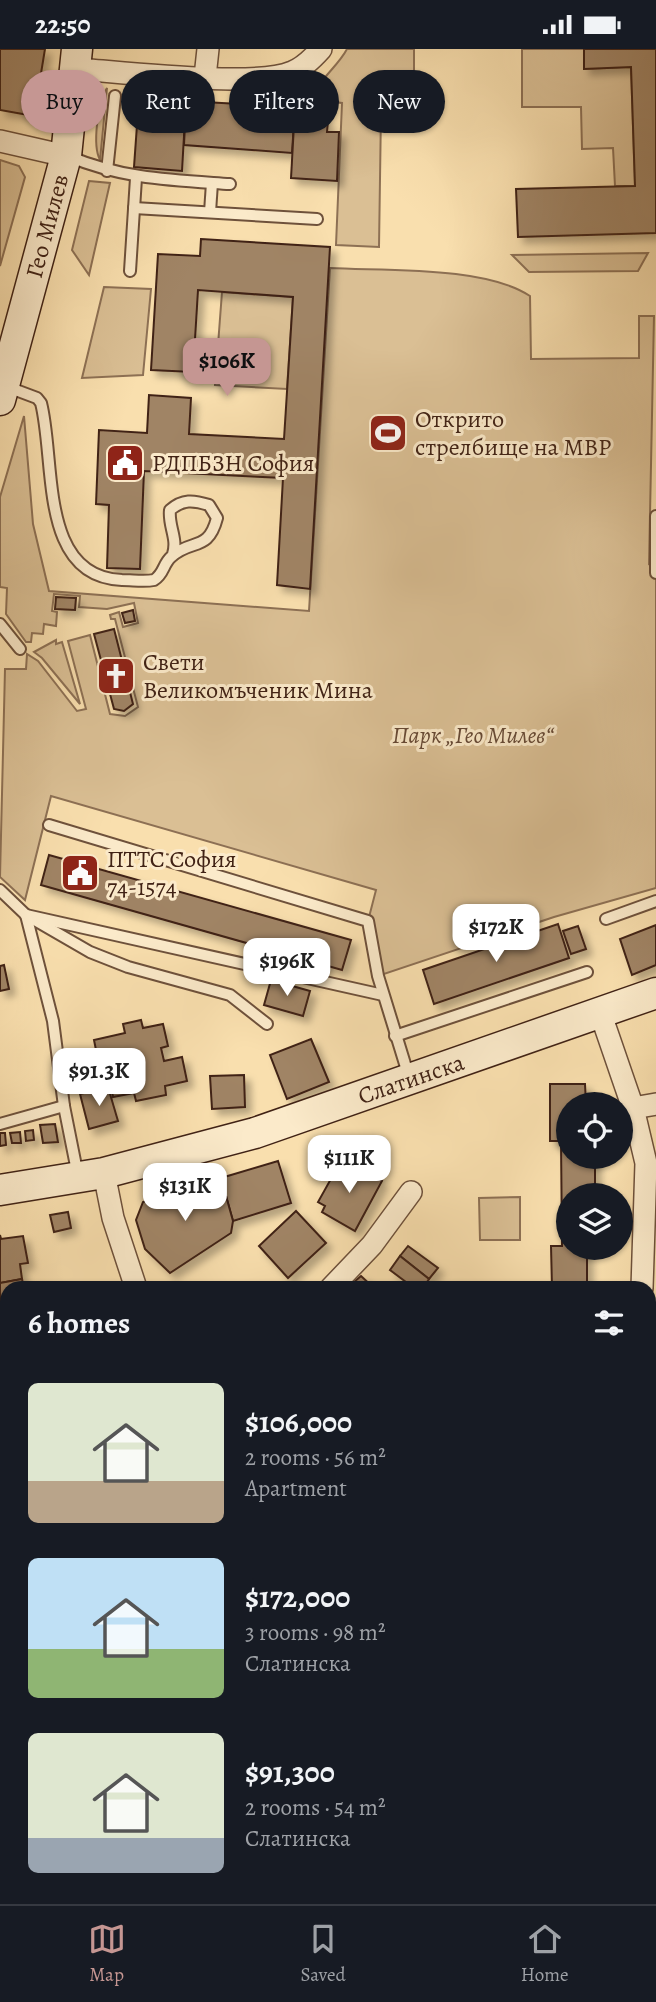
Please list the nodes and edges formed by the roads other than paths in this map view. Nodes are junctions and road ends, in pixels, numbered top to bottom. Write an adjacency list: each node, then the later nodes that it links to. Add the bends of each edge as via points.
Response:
1 (208, 49): 5 (street)
2 (321, 49): 6 (street, via 293,72 275,77)
3 (77, 59): 4 (street); 9 (street, Гео Милев)
4 (155, 70)
5 (206, 70)
6 (215, 77)
7 (116, 96): 10 (lane)
8 (0, 141): 9 (street)
9 (66, 156): 10 (lane); 18 (street, Гео Милев)
10 (107, 171): 11 (lane)
11 (136, 178): 12 (lane); 14 (lane)
12 (212, 183): 13 (lane); 15 (lane)
13 (230, 184)
14 (134, 208): 15 (lane); 17 (lane)
15 (210, 212): 16 (lane)
16 (317, 219)
17 (130, 271)
18 (2, 393): 20 (lane, via 37,398 41,403 55,511 67,547 80,564 104,579 149,581 160,577)
19 (656, 516): 21 (lane)
20 (173, 554): 20 (lane, via 176,544 168,521 170,510 180,502 209,505 217,518 213,533 203,543)
21 (656, 573)
22 (0, 624): 23 (lane)
23 (20, 649)
24 (49, 825): 31 (lane, via 368,921)
25 (0, 890): 27 (lane)
26 (656, 901): 28 (lane)
27 (26, 915): 31 (lane); 33 (lane, via 90,952 128,967 230,995); 37 (lane, via 54,1021)
28 (606, 919)
29 (587, 972): 34 (lane)
30 (656, 993): 32 (street, Слатинска)
31 (383, 995): 34 (lane)
32 (600, 1012): 35 (street, Слатинска); 38 (street)
33 (267, 1024)
34 (395, 1036): 35 (lane)
35 (409, 1080): 41 (street, Слатинска, via 256,1133)
36 (656, 1104): 38 (street)
37 (64, 1106): 39 (lane); 41 (lane)
38 (634, 1108): 40 (street)
39 (0, 1124)
40 (651, 1163): 46 (street)
41 (91, 1175): 42 (street, Слатинска); 44 (street, via 113,1218)
42 (0, 1190)
43 (411, 1192): 45 (street, via 372,1245)
44 (134, 1281)
45 (338, 1281)
46 (643, 1281)

